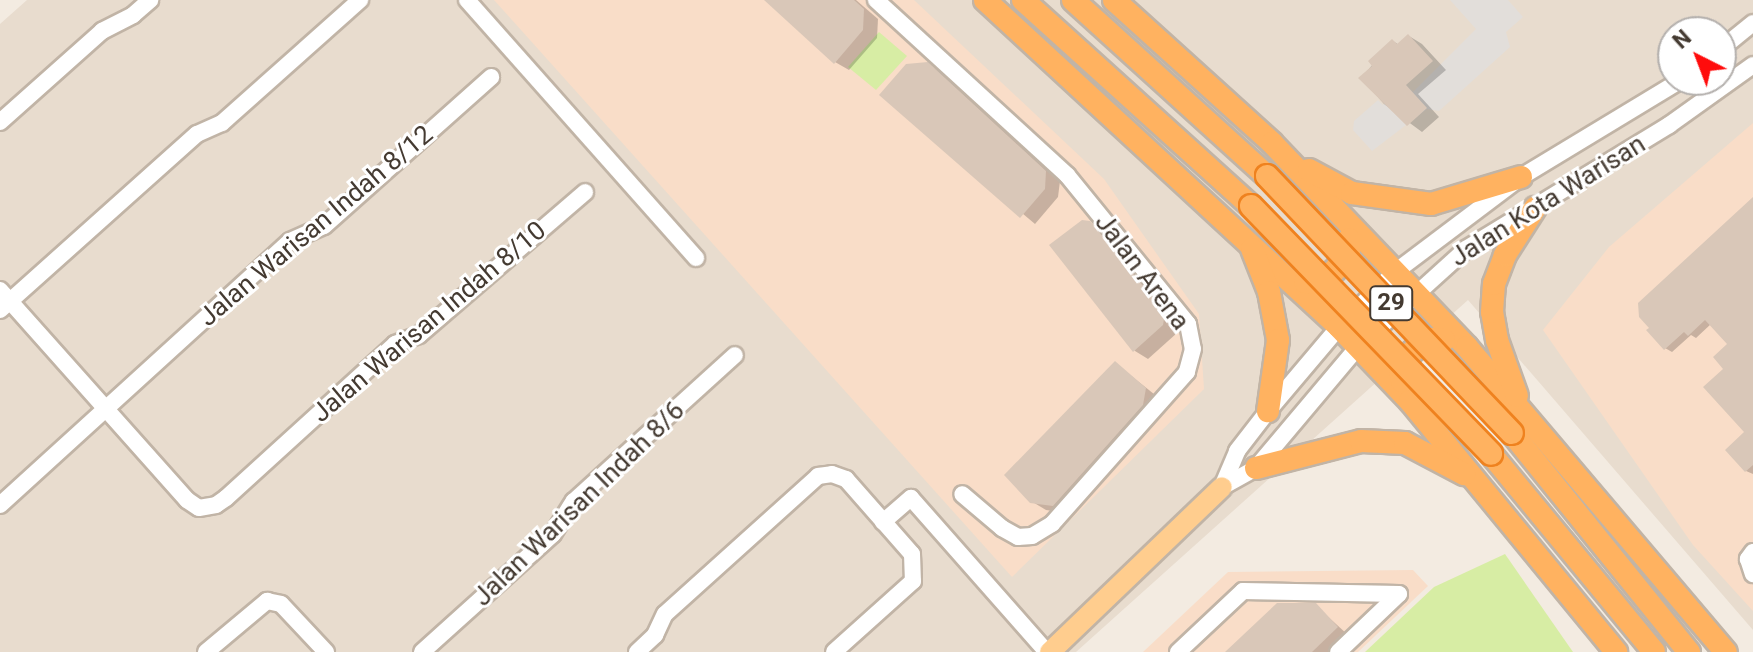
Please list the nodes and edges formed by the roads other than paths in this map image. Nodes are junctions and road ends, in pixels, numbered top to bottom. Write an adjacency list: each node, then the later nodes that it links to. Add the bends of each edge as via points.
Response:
1 (150, 0): 14 (street, via 102,31)
2 (360, 0): 25 (street, via 222,123 197,134)
3 (467, 0): 21 (street)
4 (876, 0): 37 (street, Jalan Arena, via 1067,175 1188,324 1193,349 1187,372 1052,524 1032,536 1018,537)
5 (985, 0): 20 (highway)
6 (1023, 0): 51 (highway, 29, bridge, via 1251,206 1491,454)
7 (1073, 0): 33 (highway, 29, bridge, via 1267,176)
8 (1114, 0): 15 (highway)
9 (1753, 23): 10 (street)
10 (1737, 36)
11 (1753, 65): 18 (street, Jalan Kota Warisan, via 1728,87)
12 (491, 77): 31 (street, Jalan Warisan Indah 8/12, via 324,226 290,241)
13 (1657, 95): 16 (street, Jalan Kota Warisan)
14 (0, 122)
15 (1272, 143): 16 (highway, via 1352,193 1392,201 1431,204); 19 (highway)
16 (1521, 177): 23 (street, Jalan Kota Warisan)
17 (585, 192): 31 (street, Jalan Warisan Indah 8/10, via 419,335 395,344 216,505 199,508 187,500)
18 (1535, 208): 24 (street, Jalan Kota Warisan, via 1466,249); 33 (highway, via 1498,270 1492,312)
19 (1336, 209): 22 (highway, via 1348,231 1349,251 1335,270 1316,283); 23 (highway)
20 (1250, 244): 22 (highway); 32 (highway, via 1269,292 1278,340)
21 (696, 258)
22 (1279, 270): 26 (highway)
23 (1395, 272): 24 (highway); 26 (street, Jalan Kota Warisan)
24 (1415, 293): 27 (street, Jalan Kota Warisan); 28 (highway)
25 (3, 300): 31 (street)
26 (1339, 327): 27 (highway); 32 (street, Jalan Kota Warisan)
27 (1358, 347): 30 (highway); 34 (street, Jalan Kota Warisan)
28 (1467, 347): 30 (highway, via 1431,339 1413,351 1400,368); 33 (highway)
29 (735, 355): 44 (street, Jalan Warisan Indah 8/6, via 574,501 553,534)
30 (1410, 401): 36 (highway)
31 (108, 407): 38 (street, Jalan Warisan Indah 8/12)
32 (1268, 411): 35 (street, Jalan Kota Warisan, via 1237,451)
33 (1518, 423): 52 (highway, 29); 53 (highway)
34 (1256, 468): 35 (street, Jalan Kota Warisan); 36 (highway, via 1361,441 1405,443 1460,470)
35 (1222, 487): 47 (main road)
36 (1487, 493): 50 (highway)
37 (962, 494)
38 (0, 505)
39 (883, 522): 45 (street, via 846,479 818,476 665,614 655,635); 46 (street, via 912,554 913,581); 47 (street, via 911,498)
40 (1753, 552): 41 (street, via 1748,559)
41 (1753, 574)
42 (206, 652): 43 (street, via 267,601 281,604)
43 (326, 652)
44 (422, 652)
45 (637, 652)
46 (834, 652)
47 (1048, 652)
48 (1178, 652): 49 (street, via 1243,591 1399,594)
49 (1338, 652)
50 (1616, 652)
51 (1654, 652)
52 (1689, 652)
53 (1726, 652)

